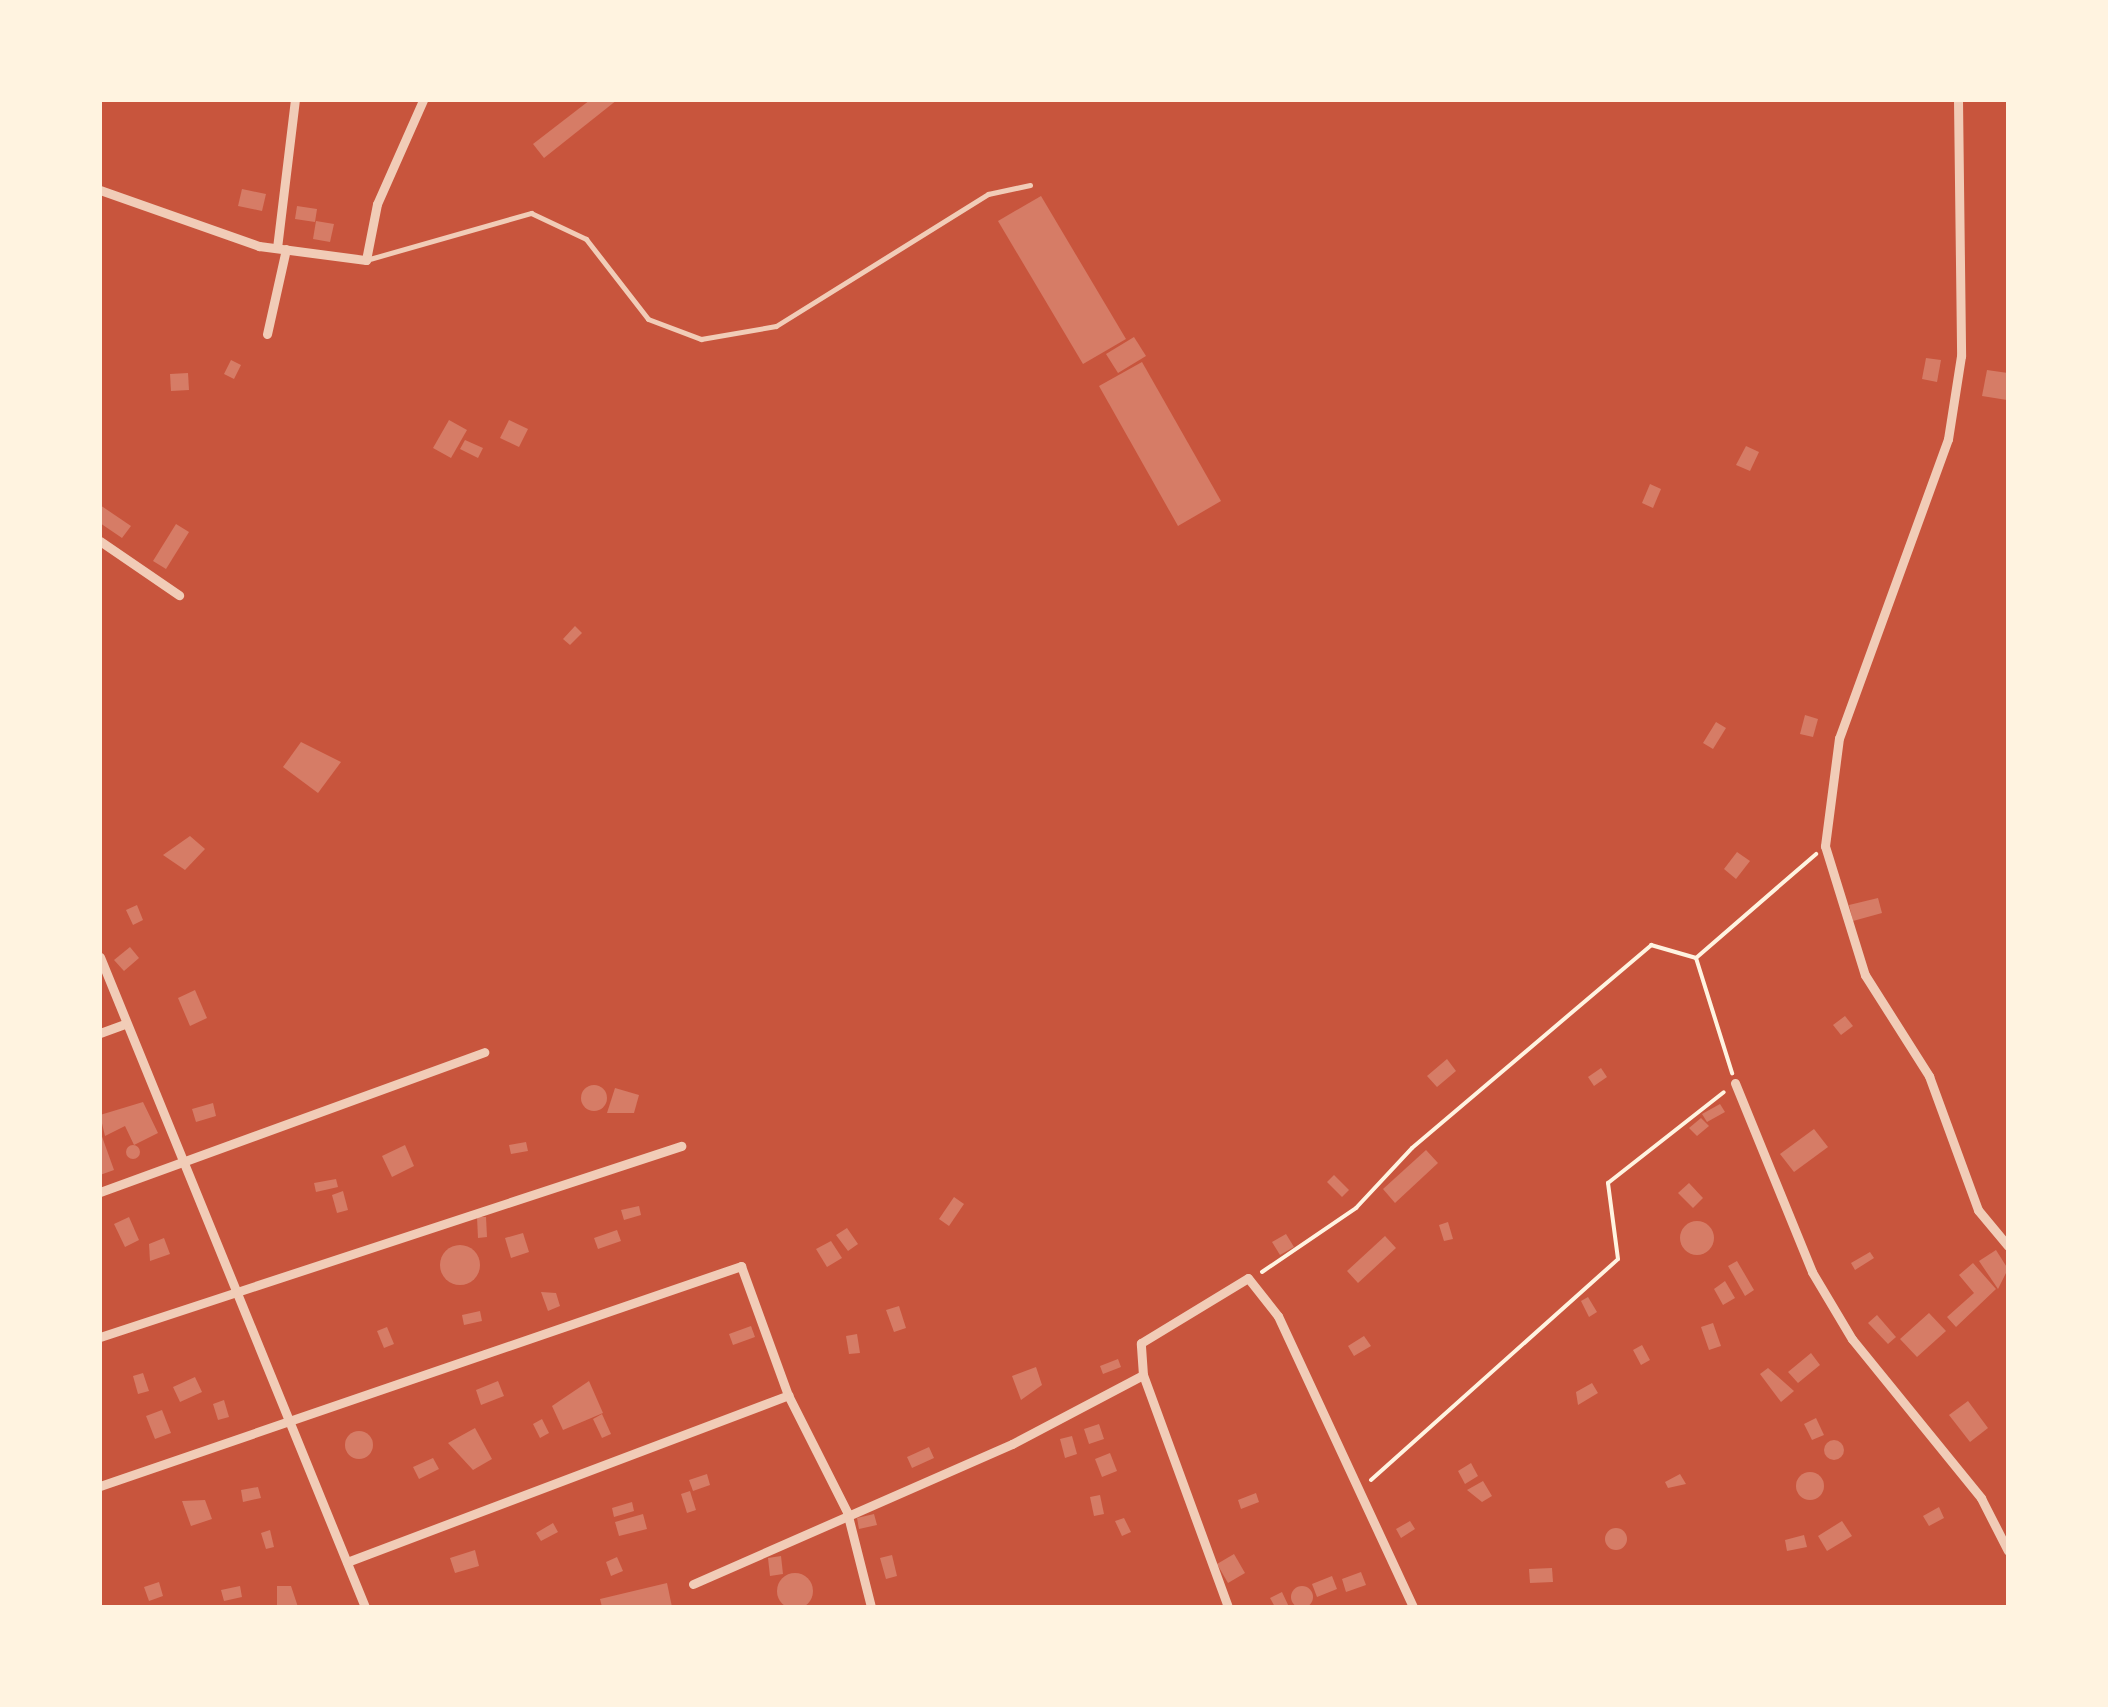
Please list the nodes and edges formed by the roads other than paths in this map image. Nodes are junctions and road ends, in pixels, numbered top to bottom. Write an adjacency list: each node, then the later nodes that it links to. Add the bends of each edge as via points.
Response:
1 (295, 100): 6 (street)
2 (422, 100): 7 (street, via 377,204)
3 (1958, 100): 19 (street, via 1962,322 1948,439 1839,738 1825,846 1865,975 1929,1076 1978,1210)
4 (1030, 185): 7 (lane, via 988,194 776,326 700,339 648,318 586,239 531,213)
5 (100, 190): 6 (street)
6 (281, 249): 7 (street); 8 (street)
7 (366, 260)
8 (267, 334)
9 (100, 541): 10 (street)
10 (179, 594)
11 (100, 957): 12 (street)
12 (125, 1024): 13 (street); 17 (street)
13 (100, 1034)
14 (484, 1052): 17 (street)
15 (1735, 1083): 27 (street, via 1812,1272 1852,1339 1980,1498)
16 (681, 1146): 20 (street)
17 (188, 1162): 18 (street); 20 (street)
18 (100, 1192)
19 (2008, 1246)
20 (238, 1287): 21 (street); 24 (street)
21 (100, 1337)
22 (1143, 1375): 26 (street, via 1012,1444); 32 (street); 33 (street, via 1141,1343 1248,1278 1278,1316)
23 (788, 1395): 24 (street, via 741,1266); 26 (street); 28 (street)
24 (294, 1419): 25 (street); 28 (street)
25 (100, 1486)
26 (847, 1512): 29 (street); 31 (street)
27 (2008, 1551)
28 (347, 1562): 30 (street)
29 (693, 1584)
30 (365, 1607)
31 (871, 1607)
32 (1228, 1607)
33 (1413, 1607)

